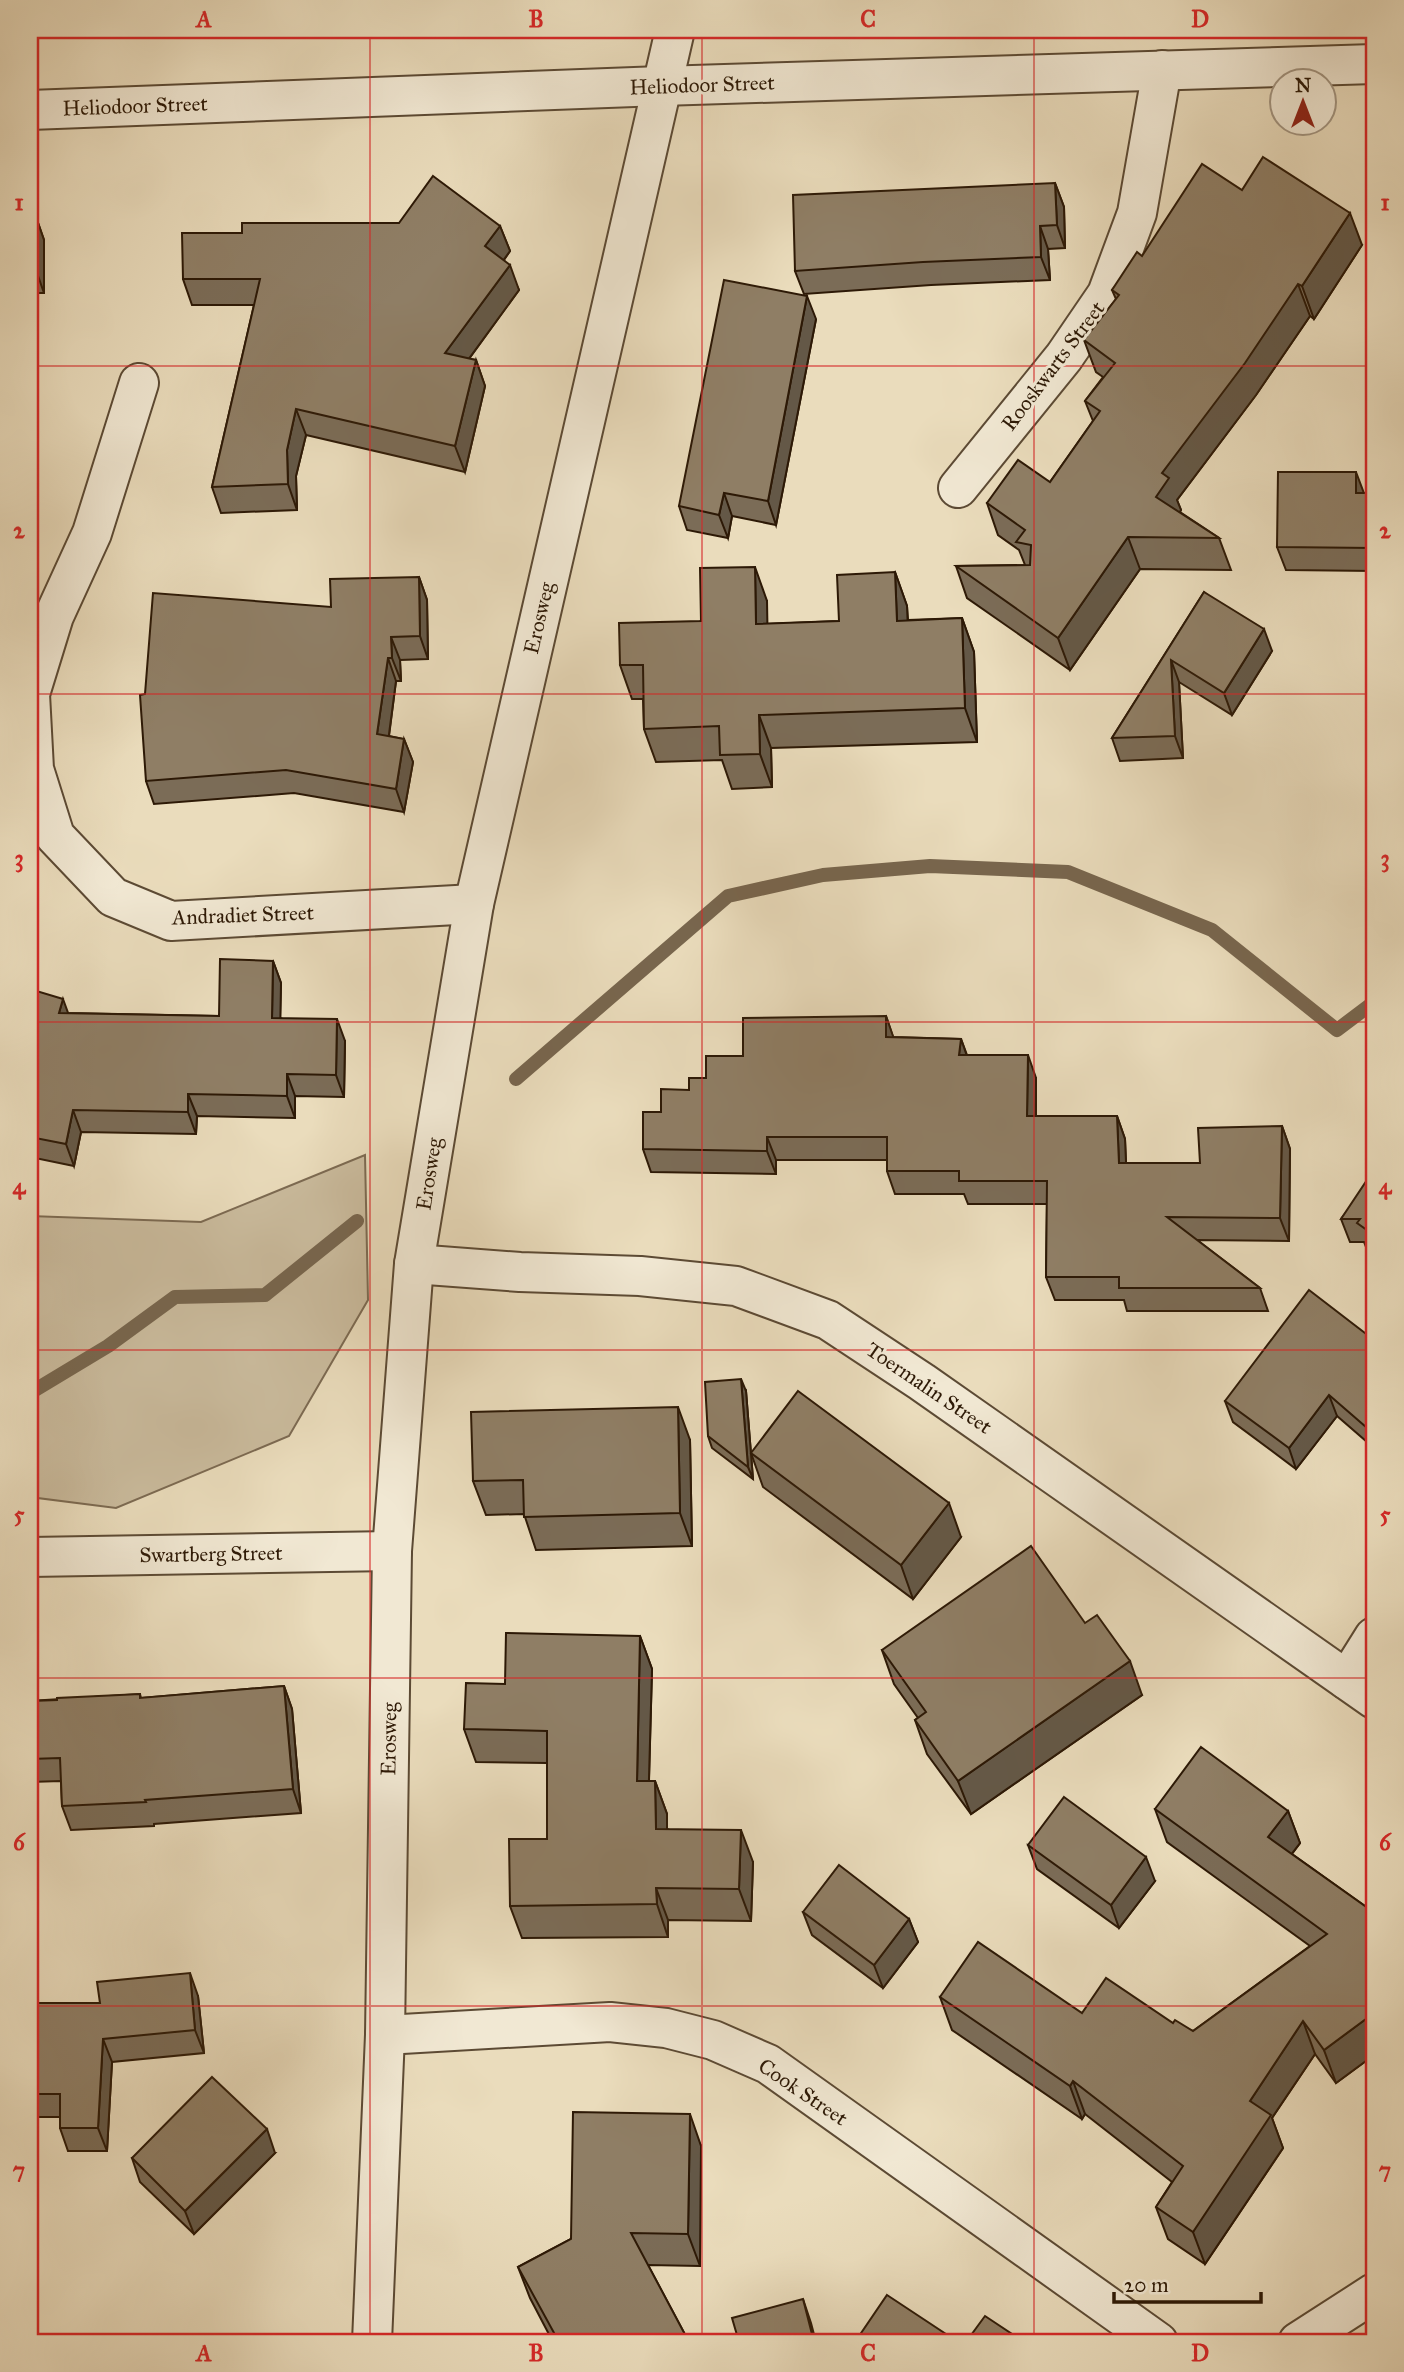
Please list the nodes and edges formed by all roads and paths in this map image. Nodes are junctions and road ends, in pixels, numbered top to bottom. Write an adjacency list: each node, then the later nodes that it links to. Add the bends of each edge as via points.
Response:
1 (675, 30): 4 (street, Erosweg)
2 (1374, 64): 3 (street, Heliodoor Street)
3 (1162, 70): 4 (street, Heliodoor Street); 7 (street, Rooskwarts Street, via 1138,213 1107,294 1064,357)
4 (661, 86): 5 (street, Heliodoor Street); 8 (street, Erosweg)
5 (30, 110)
6 (139, 383): 8 (street, Andradiet Street, via 92,533 54,616 30,694 34,769 55,836 113,897 171,921)
7 (958, 488)
8 (474, 904): 9 (street, Erosweg)
9 (414, 1264): 10 (street, Erosweg); 13 (street, Toermalin Street, via 736,1286 828,1320)
10 (392, 1551): 11 (street, Swartberg Street); 14 (street, Erosweg)
11 (30, 1557)
12 (1374, 1637): 13 (street)
13 (1361, 1690)
14 (385, 2035): 16 (street, Erosweg); 17 (street, Cook Street, via 610,2022 666,2028 713,2040 768,2064)
15 (1374, 2293): 18 (street)
16 (372, 2342)
17 (1158, 2342)
18 (1298, 2342)

